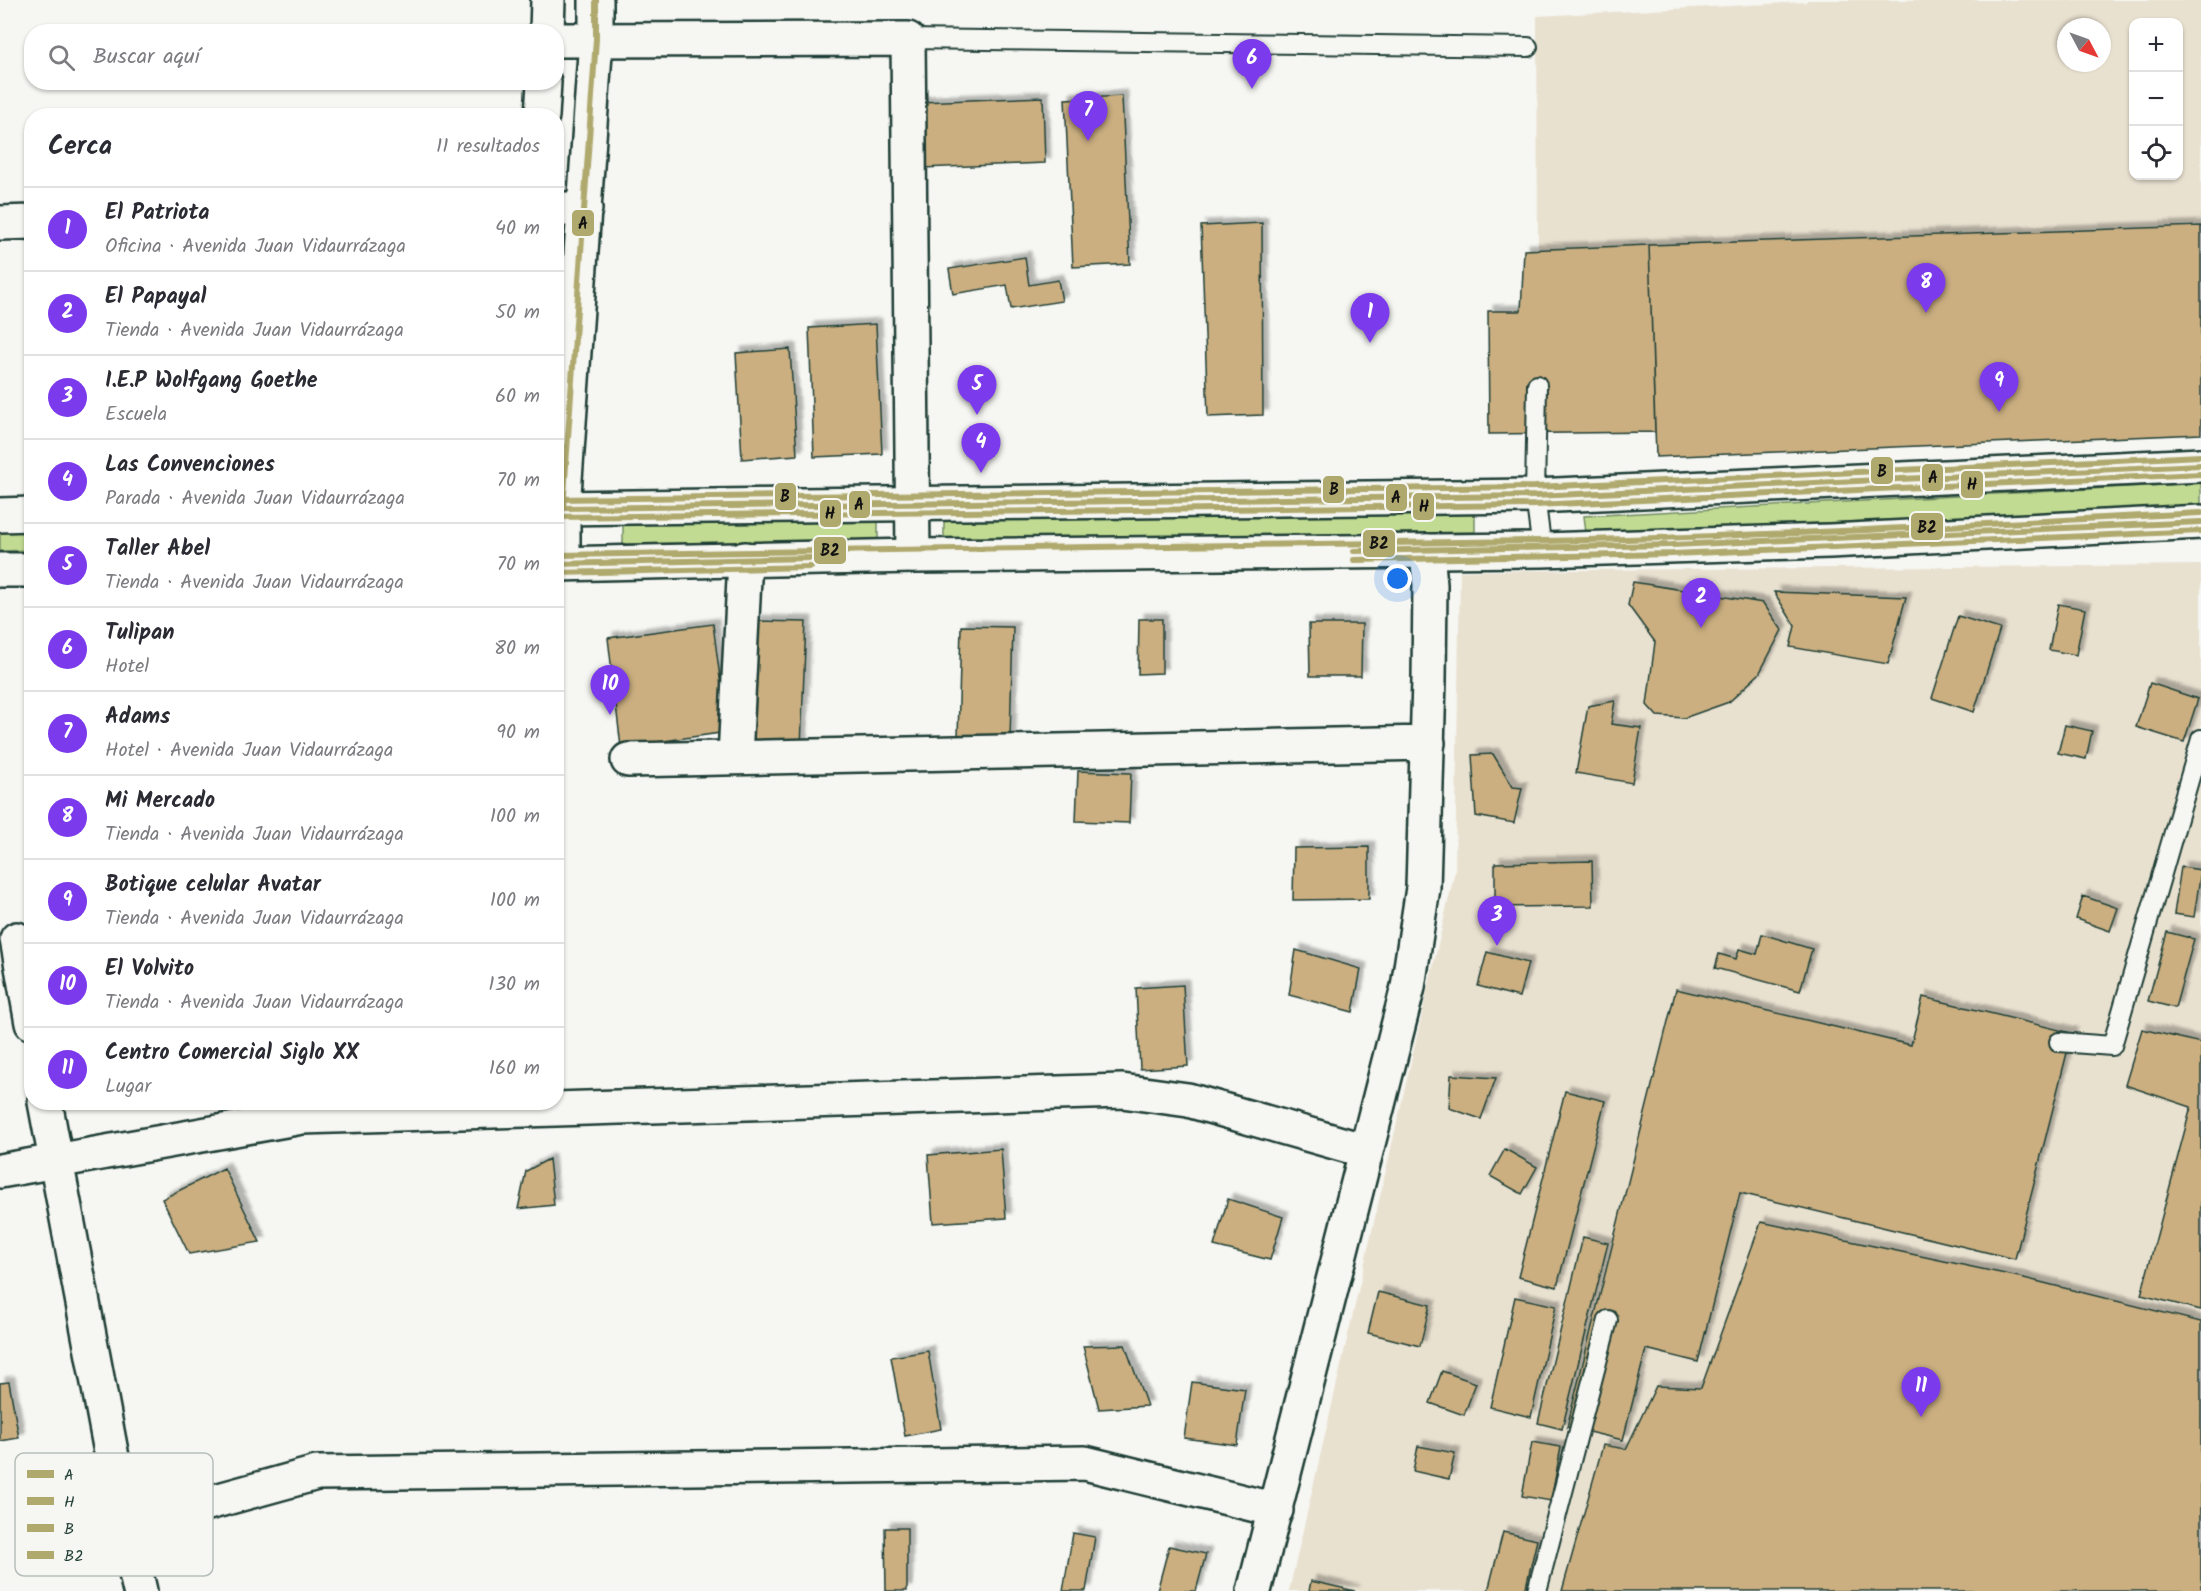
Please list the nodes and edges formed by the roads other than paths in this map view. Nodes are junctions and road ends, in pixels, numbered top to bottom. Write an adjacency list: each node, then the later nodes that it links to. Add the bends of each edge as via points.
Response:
1 (548, 0): 3 (street)
2 (596, 0): 4 (street)
3 (547, 24)
4 (596, 39): 5 (street); 6 (street); 10 (street)
5 (908, 39): 7 (lane); 17 (street)
6 (564, 40)
7 (1528, 47)
8 (544, 90): 9 (street)
9 (542, 108)
10 (571, 209): 14 (street)
11 (24, 222): 12 (street)
12 (0, 223)
13 (1537, 385): 16 (lane)
14 (564, 399)
15 (2201, 465): 16 (street)
16 (1535, 496): 17 (street); 22 (lane)
17 (912, 503): 18 (street); 24 (street)
18 (564, 508)
19 (24, 514): 20 (street)
20 (0, 515)
21 (2201, 522): 22 (street, via 1830,541)
22 (1542, 550): 23 (street)
23 (1426, 551): 24 (street); 30 (street, via 1430,585)
24 (913, 556): 25 (street)
25 (745, 559): 26 (street); 31 (street)
26 (564, 564)
27 (0, 570): 28 (street)
28 (24, 570)
29 (2201, 739): 35 (lane, via 2112,1046)
30 (1428, 743): 31 (street); 39 (street, via 1423,888 1408,987)
31 (735, 757): 32 (street)
32 (628, 760)
33 (17, 939): 34 (street)
34 (24, 978)
35 (2059, 1042)
36 (564, 1109): 39 (street, via 1122,1091 1188,1100)
37 (46, 1110): 40 (street)
38 (523, 1110): 40 (street, via 302,1117)
39 (1366, 1151): 45 (street)
40 (55, 1161): 41 (street); 43 (street)
41 (0, 1171)
42 (1608, 1320): 49 (lane)
43 (111, 1453)
44 (213, 1502): 45 (street, via 317,1473 1085,1463)
45 (1276, 1510): 48 (street)
46 (137, 1576): 47 (street)
47 (140, 1591)
48 (1254, 1591)
49 (1537, 1591)

